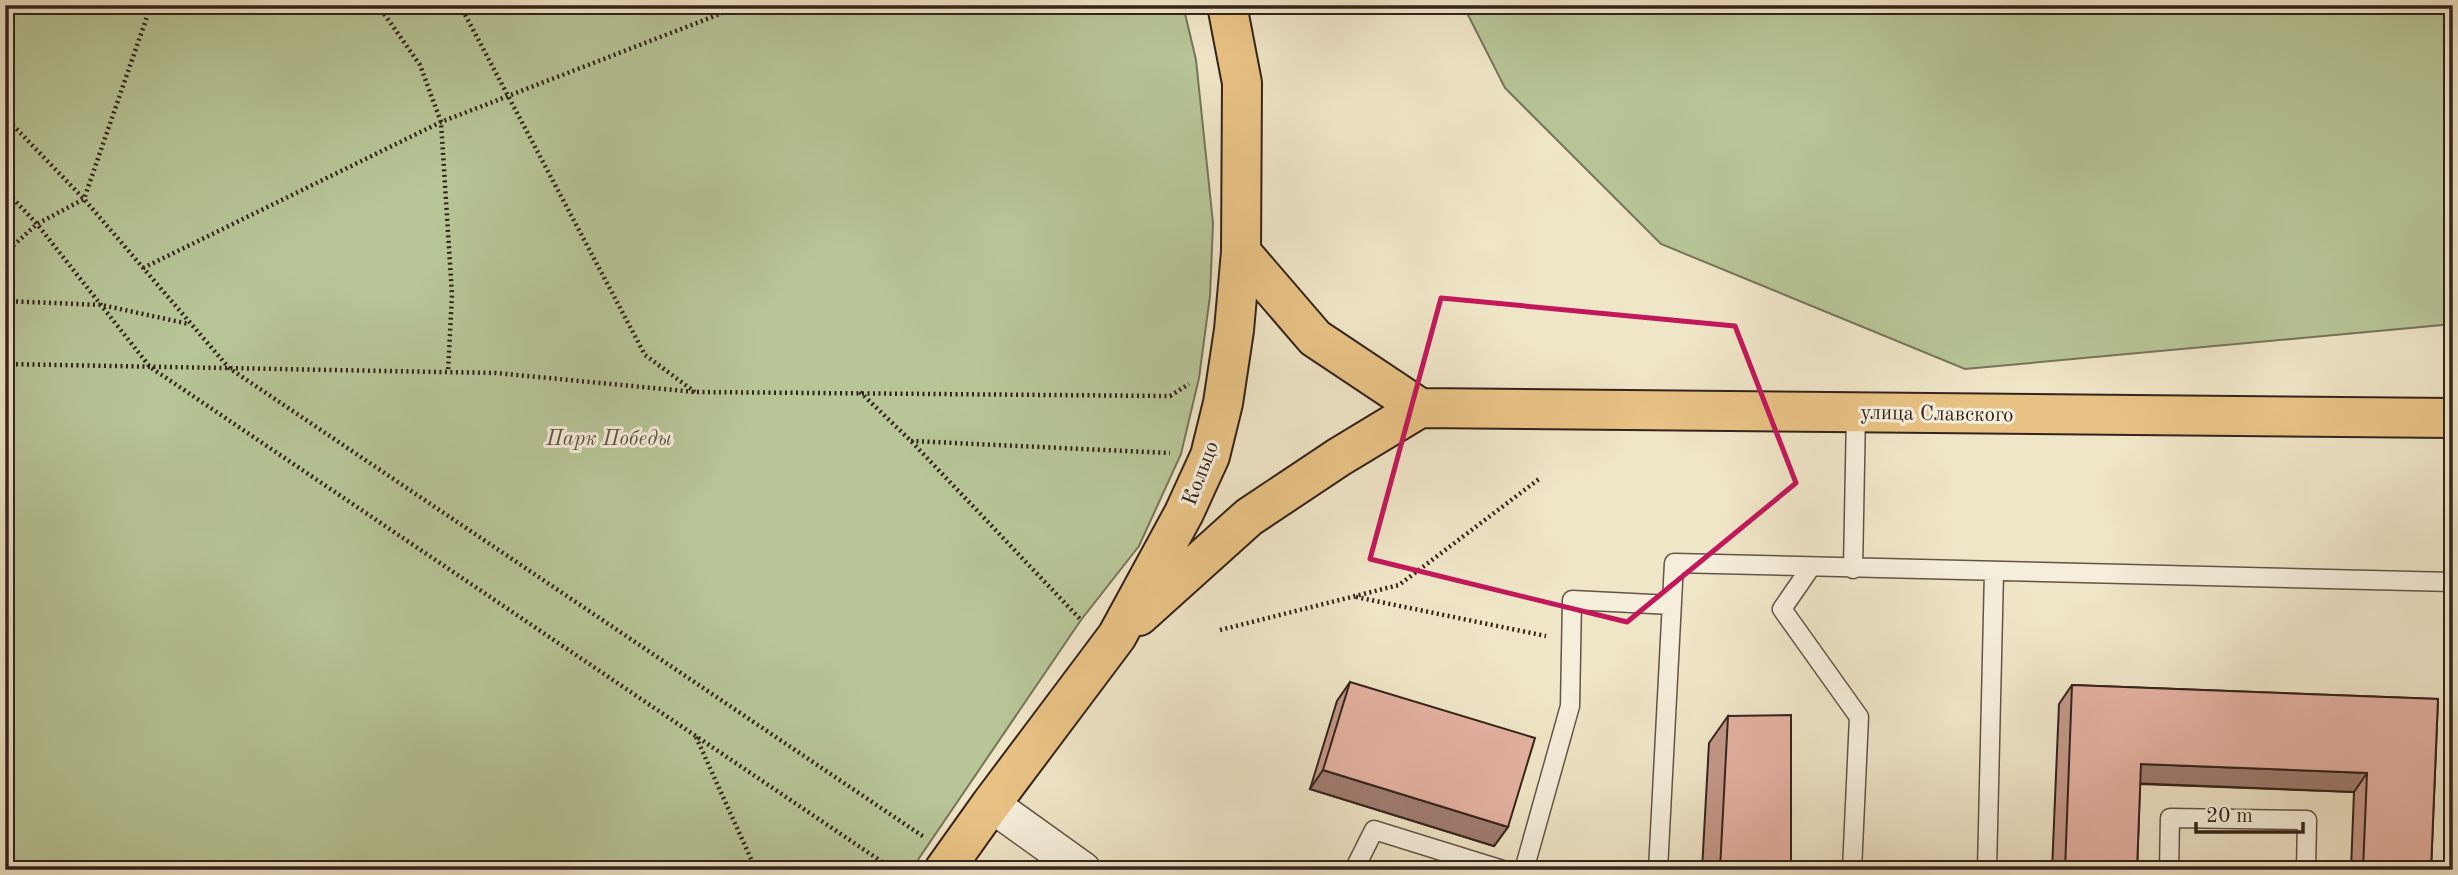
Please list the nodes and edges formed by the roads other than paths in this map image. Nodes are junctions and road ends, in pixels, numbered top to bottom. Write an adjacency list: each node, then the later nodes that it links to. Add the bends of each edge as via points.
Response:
1 (1227, 5): 2 (main road, Кольцо, via 1242,83)
2 (1241, 252): 3 (main road, via 1315,338); 11 (main road, Кольцо, via 1225,391 1210,456)
3 (1420, 408): 4 (main road, улица Славского); 11 (main road, via 1249,517)
4 (1856, 412): 5 (main road, улица Славского); 7 (lane)
5 (2453, 418)
6 (1811, 567): 7 (lane); 10 (lane, via 1674,563); 19 (lane, via 1782,609 1859,717)
7 (1853, 569): 8 (lane)
8 (1994, 572): 9 (lane); 20 (lane)
9 (2453, 582)
10 (1672, 605): 17 (lane, via 1572,600 1570,706); 18 (lane)
11 (1118, 636): 12 (main road, Кольцо)
12 (991, 804): 13 (main road, Кольцо); 14 (street)
13 (938, 855)
14 (1083, 870)
15 (1354, 870): 16 (lane, via 1374,830)
16 (1503, 870)
17 (1524, 870)
18 (1658, 870)
19 (1852, 870)
20 (1987, 870)
21 (2169, 870): 22 (lane, via 2170,818 2307,820)
22 (2306, 870)

